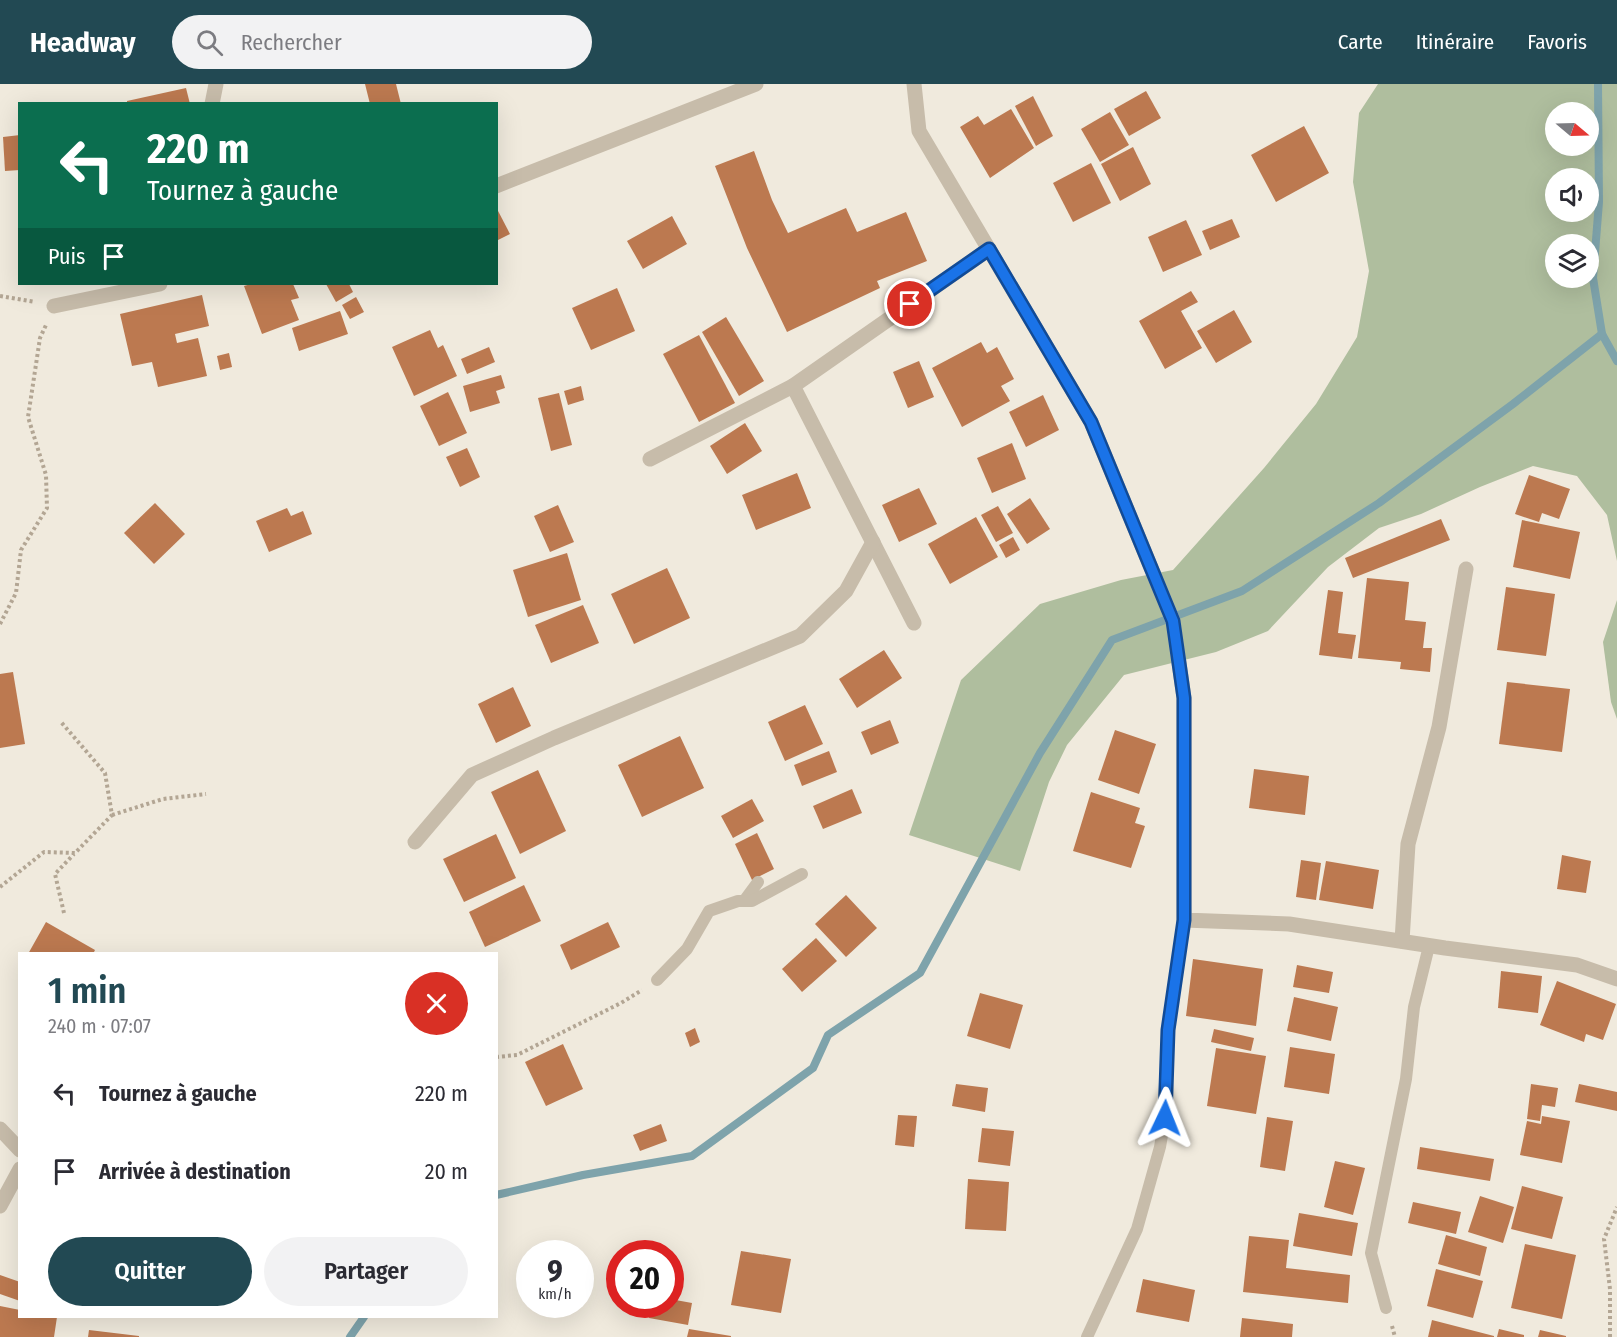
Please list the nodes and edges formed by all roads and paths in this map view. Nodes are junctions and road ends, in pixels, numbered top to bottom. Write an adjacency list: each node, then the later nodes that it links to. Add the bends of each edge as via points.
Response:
1 (216, 84): 4 (street)
2 (756, 84): 5 (street)
3 (914, 84): 6 (street, via 919,132)
4 (212, 102)
5 (498, 185)
6 (989, 249): 10 (street); 26 (street, via 1091,422 1173,621 1184,698)
7 (155, 285): 9 (street)
8 (0, 296): 9 (path)
9 (54, 306): 15 (path, via 40,338 28,417 45,476 47,508 21,550 16,592)
10 (793, 386): 11 (street); 12 (street)
11 (650, 459)
12 (873, 542): 14 (street); 19 (street, via 846,591 800,636 472,775)
13 (1466, 569): 27 (street, via 1439,727 1408,844)
14 (914, 623)
15 (0, 624)
16 (61, 722): 18 (path, via 105,773)
17 (206, 794): 18 (path, via 163,799)
18 (112, 815): 20 (path)
19 (415, 842)
20 (75, 853): 23 (path, via 44,852); 25 (path, via 55,874)
21 (802, 874): 24 (lane, via 752,901)
22 (758, 882): 24 (lane)
23 (0, 887)
24 (744, 901): 30 (lane, via 709,911 687,950)
25 (64, 913)
26 (1184, 920): 27 (street, via 1289,924); 38 (lane, via 1168,1030 1160,1148 1137,1229)
27 (1402, 941): 28 (street)
28 (1429, 946): 29 (street, via 1577,965); 37 (lane, via 1414,1007 1406,1079 1371,1253)
29 (1617, 979)
30 (657, 980): 31 (path, via 621,1003 517,1054)
31 (498, 1057)
32 (0, 1129): 33 (street)
33 (18, 1148)
34 (18, 1173): 35 (street)
35 (0, 1206)
36 (1617, 1207): 39 (path, via 1604,1239)
37 (1386, 1308)
38 (1087, 1337)
39 (1610, 1337)

